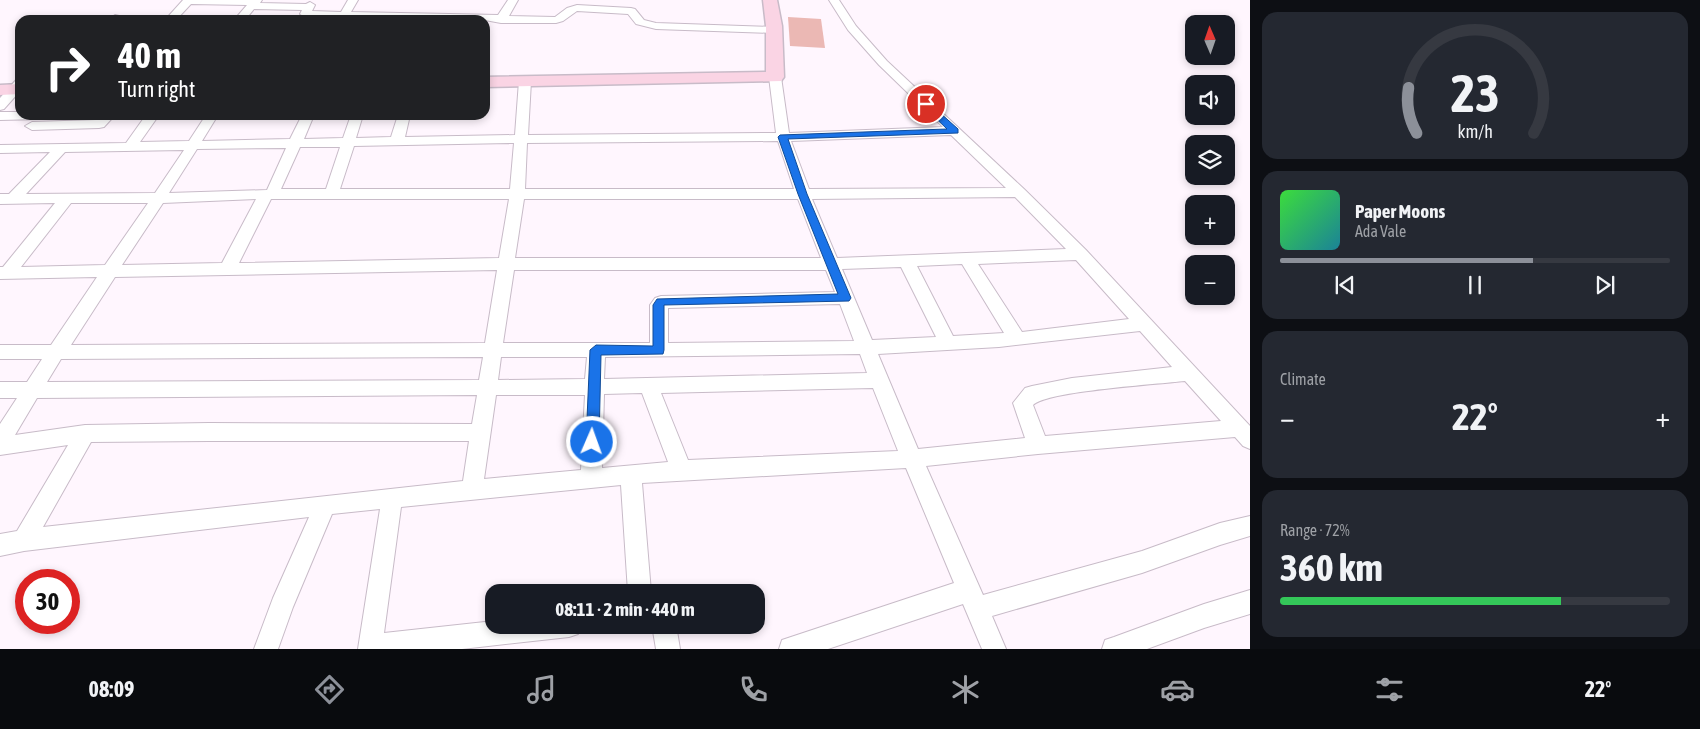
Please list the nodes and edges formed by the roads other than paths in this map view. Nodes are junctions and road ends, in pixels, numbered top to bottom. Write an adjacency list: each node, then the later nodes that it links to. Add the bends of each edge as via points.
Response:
1 (353, 0): 10 (street)
2 (513, 0): 12 (street)
3 (770, 0): 13 (street)
4 (834, 0): 29 (street, via 852,28 882,63)
5 (188, 1): 6 (street); 8 (street)
6 (255, 3): 7 (street); 9 (street)
7 (310, 4): 10 (street, via 306,14)
8 (175, 15)
9 (244, 15)
10 (344, 15)
11 (490, 20): 12 (street)
12 (502, 20): 13 (street, via 558,20 577,8 631,11 640,22 661,27)
13 (774, 28): 14 (street)
14 (775, 77): 15 (street); 30 (street)
15 (526, 81): 16 (street); 31 (street)
16 (490, 82)
17 (14, 88): 18 (street)
18 (0, 106)
19 (0, 116): 20 (street)
20 (15, 116)
21 (37, 120): 28 (street)
22 (104, 120): 28 (street, via 100,124)
23 (149, 120): 36 (street)
24 (209, 120): 35 (street)
25 (306, 120): 34 (street)
26 (355, 120): 33 (street)
27 (403, 120): 32 (street)
28 (32, 126): 38 (street)
29 (955, 131): 30 (street); 39 (street)
30 (783, 137): 31 (street); 41 (street)
31 (520, 139): 32 (street); 40 (street)
32 (396, 142): 33 (street)
33 (346, 143): 34 (street); 43 (street)
34 (296, 144): 35 (street); 42 (street)
35 (194, 145): 36 (street); 44 (street)
36 (130, 146): 37 (street)
37 (62, 147): 38 (street); 45 (street)
38 (5, 149)
39 (1018, 192): 41 (street); 47 (street)
40 (518, 194): 41 (street); 43 (street); 50 (street)
41 (803, 194): 51 (street)
42 (269, 195): 43 (street); 44 (street); 52 (street)
43 (331, 195)
44 (160, 198): 46 (street); 53 (street)
45 (6, 199): 46 (street)
46 (67, 199): 54 (street)
47 (1080, 254): 48 (street); 56 (street)
48 (967, 259): 49 (street); 57 (street)
49 (907, 262): 51 (street); 58 (street)
50 (506, 264): 51 (street); 52 (street); 60 (street)
51 (832, 264): 55 (street)
52 (227, 270): 53 (street)
53 (109, 272): 54 (street); 64 (street)
54 (3, 273)
55 (845, 298): 59 (street); 62 (street, via 661,302)
56 (1143, 324): 57 (street); 65 (street)
57 (1017, 339): 58 (street)
58 (948, 344): 59 (street)
59 (866, 347): 62 (street); 66 (street)
60 (493, 350): 61 (street); 64 (street); 67 (street)
61 (596, 350): 62 (street); 69 (street)
62 (658, 350)
63 (0, 352): 64 (street)
64 (56, 352): 71 (street)
65 (1189, 373): 74 (street); 77 (street, via 1072,386 1032,394 1023,403)
66 (880, 380): 68 (street); 78 (street)
67 (487, 387): 69 (street); 71 (street); 72 (street)
68 (649, 387): 69 (street); 79 (street)
69 (594, 388): 81 (street)
70 (0, 390): 71 (street)
71 (31, 390): 75 (street)
72 (480, 433): 73 (street, via 238,431); 82 (street)
73 (85, 434): 76 (street); 86 (street)
74 (1245, 434): 77 (street)
75 (0, 442)
76 (0, 446)
77 (1038, 446): 78 (street)
78 (912, 459): 79 (street); 89 (street)
79 (681, 470): 80 (street)
80 (631, 474): 81 (street); 88 (street)
81 (591, 478): 82 (street)
82 (472, 490): 83 (street)
83 (392, 498): 84 (street); 93 (street)
84 (325, 505): 86 (street); 94 (street)
85 (1250, 526): 89 (street, via 1142,562)
86 (24, 540): 87 (street)
87 (0, 544)
88 (639, 584)
89 (972, 600): 96 (street); 97 (street)
90 (1250, 602): 98 (street)
91 (491, 634): 93 (street)
92 (666, 634): 95 (street)
93 (370, 648)
94 (266, 649)
95 (668, 649)
96 (791, 649)
97 (994, 649)
98 (1114, 649)

